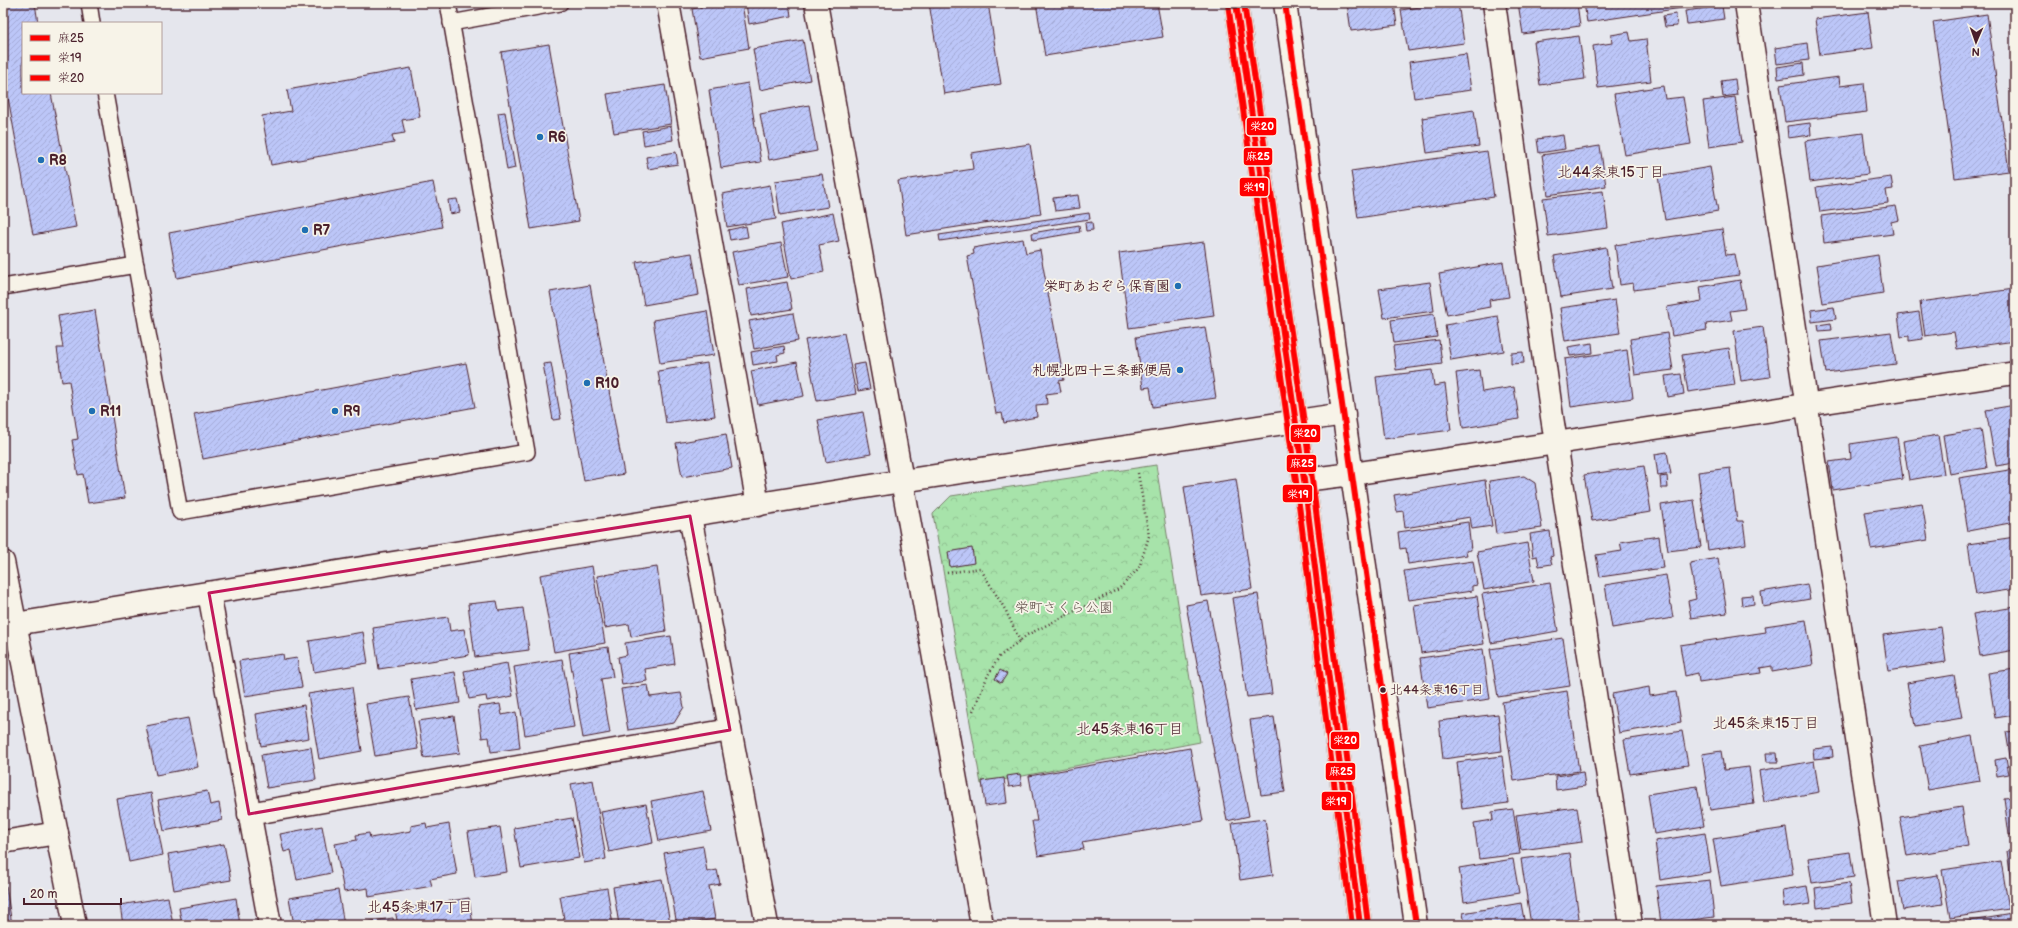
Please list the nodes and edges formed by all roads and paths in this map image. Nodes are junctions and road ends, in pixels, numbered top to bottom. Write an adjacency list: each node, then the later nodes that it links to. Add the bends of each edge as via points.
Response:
1 (89, 3): 10 (lane)
2 (448, 3): 11 (lane)
3 (560, 3): 11 (lane)
4 (668, 3): 24 (street)
5 (816, 3): 23 (street)
6 (1236, 3): 18 (street)
7 (1285, 3): 17 (street)
8 (1494, 3): 19 (street)
9 (1746, 3): 16 (street)
10 (92, 22)
11 (451, 23): 13 (lane, via 527,452 180,512)
12 (105, 94): 13 (lane)
13 (136, 265): 14 (lane)
14 (3, 287)
15 (2015, 373): 16 (street)
16 (1808, 405): 19 (street); 43 (street)
17 (1344, 414): 18 (street); 21 (street)
18 (1295, 421): 22 (street); 23 (street)
19 (1555, 443): 21 (street); 42 (street)
20 (1137, 470): 30 (path, via 1149,536 1139,568 1119,589)
21 (1352, 474): 22 (street); 41 (street)
22 (1304, 480): 40 (street)
23 (902, 481): 24 (street); 39 (street)
24 (758, 504): 25 (street)
25 (690, 516): 28 (street); 32 (street)
26 (3, 562): 29 (street)
27 (946, 573): 30 (path, via 980,568 1006,611)
28 (209, 593): 29 (street); 33 (street)
29 (15, 624): 34 (street)
30 (1020, 641): 31 (path, via 999,657 988,675)
31 (972, 715)
32 (730, 730): 33 (street); 38 (street)
33 (249, 814): 37 (street)
34 (57, 833): 35 (street); 36 (street)
35 (3, 842)
36 (75, 925)
37 (270, 925)
38 (767, 925)
39 (982, 925)
40 (1360, 925)
41 (1416, 925)
42 (1631, 925)
43 (1885, 925)

